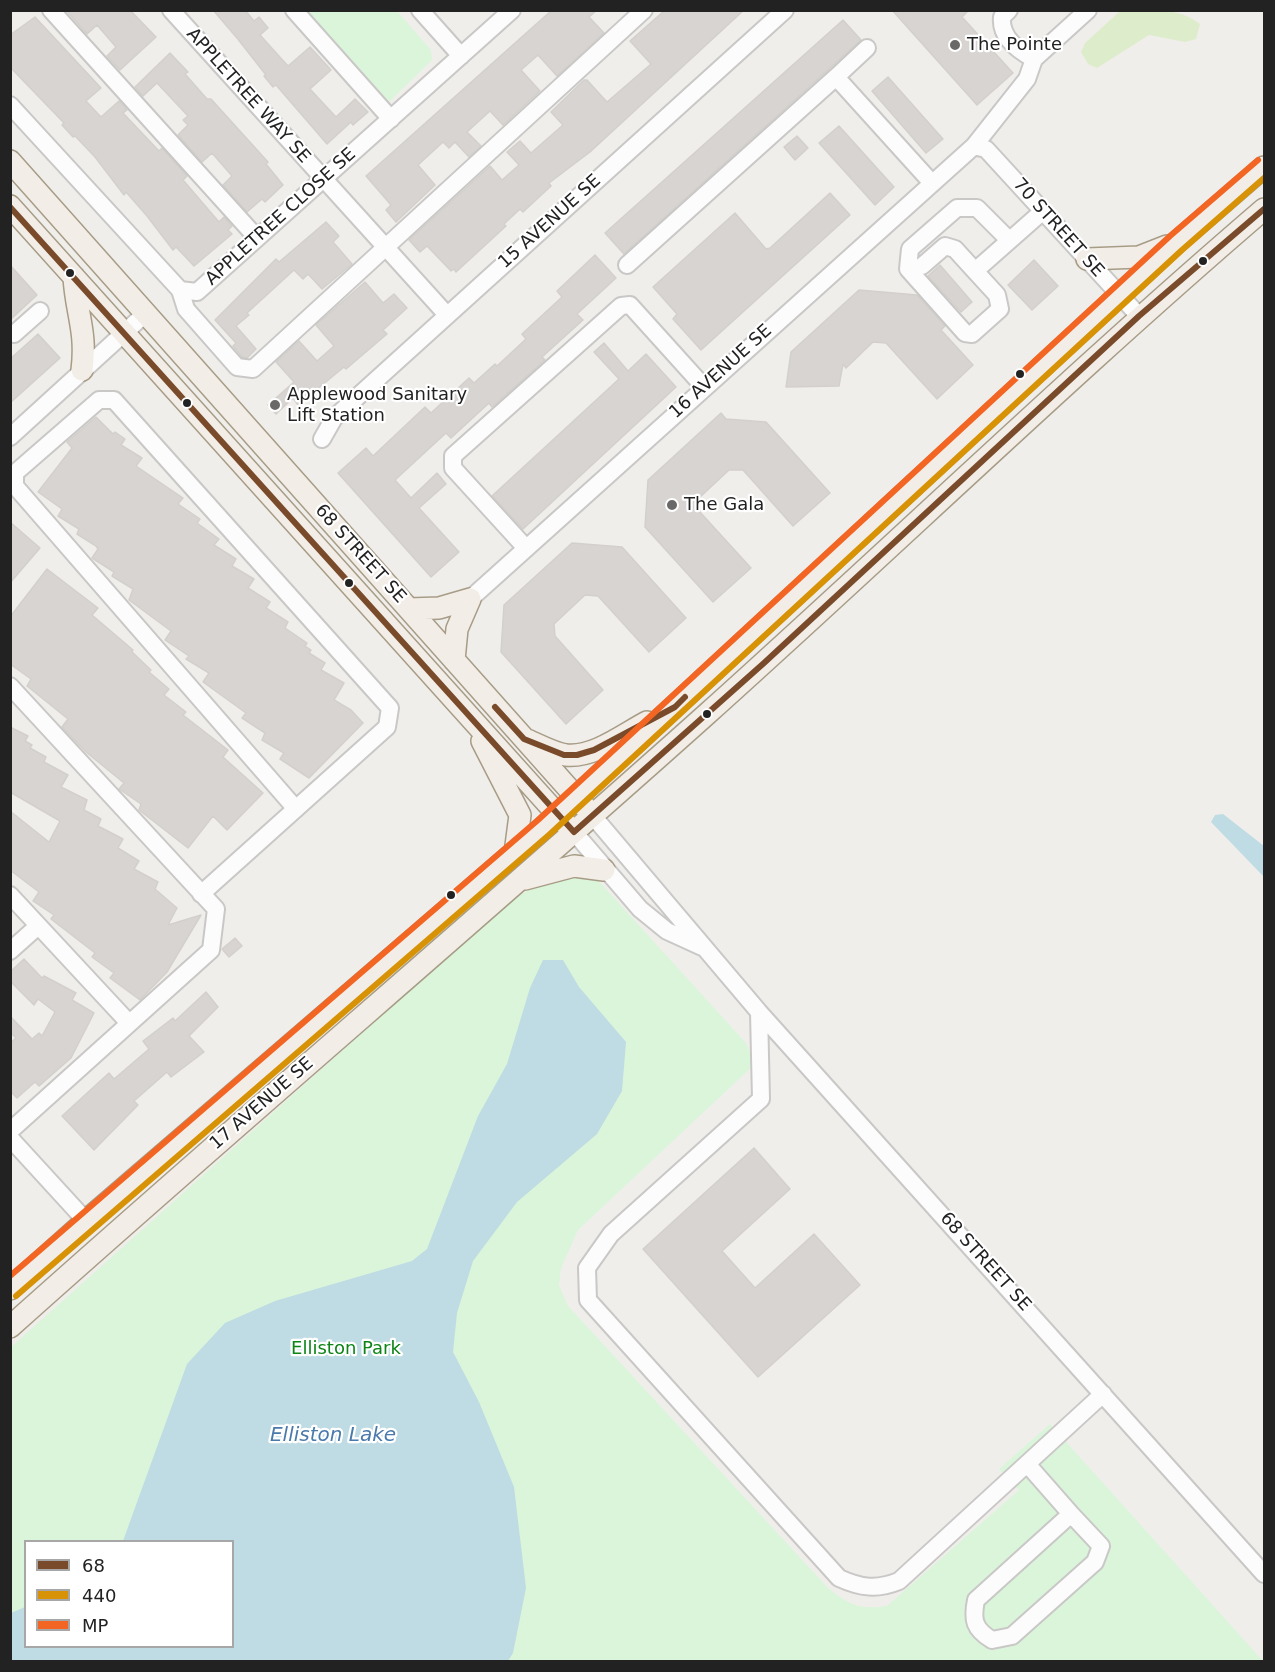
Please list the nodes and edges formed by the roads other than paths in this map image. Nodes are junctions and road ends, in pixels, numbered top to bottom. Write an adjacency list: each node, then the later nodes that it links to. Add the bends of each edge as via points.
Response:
1 (51, 10): 24 (street)
2 (171, 10): 19 (street, APPLETREE WAY SE)
3 (294, 10): 15 (street)
4 (420, 10): 11 (street)
5 (512, 10): 11 (street, APPLETREE CLOSE SE)
6 (644, 10): 27 (street)
7 (785, 10): 37 (street, 15 AVENUE SE)
8 (1009, 10): 12 (street, via 1002,17 1004,34)
9 (1088, 10): 12 (street)
10 (867, 48): 13 (street)
11 (461, 56): 15 (street, APPLETREE CLOSE SE)
12 (1034, 59): 16 (street, 16 AVENUE SE, via 1027,79)
13 (836, 77): 20 (street); 29 (street)
14 (10, 105): 33 (street, APPLETREE CLOSE SE)
15 (391, 119): 19 (street, APPLETREE CLOSE SE)
16 (974, 146): 20 (street, 16 AVENUE SE); 23 (street, 70 STREET SE, via 986,149)
17 (10, 161): 36 (main road, 68 STREET SE)
18 (1264, 167): 26 (main road, 17 AVENUE SE)
19 (323, 180): 24 (street, APPLETREE CLOSE SE); 27 (street, APPLETREE WAY SE)
20 (931, 182): 42 (street, 16 AVENUE SE)
21 (10, 207): 32 (main road, 68 STREET SE)
22 (1264, 209): 38 (main road, 17 AVENUE SE)
23 (1043, 211): 25 (street); 28 (street, 70 STREET SE)
24 (257, 238): 33 (street, APPLETREE CLOSE SE, via 197,292)
25 (1009, 240): 31 (street); 31 (street, via 977,208 957,208 910,249 909,269 965,333 972,334 1000,309 997,295)
26 (1176, 243): 28 (main road, via 1139,257); 34 (main road, 17 AVENUE SE)
27 (384, 247): 33 (street, via 253,369 237,367 186,309); 37 (street, APPLETREE WAY SE)
28 (1087, 258): 34 (street, 70 STREET SE)
29 (627, 265)
30 (922, 266): 31 (street, via 945,246 955,249)
31 (975, 271)
32 (74, 277): 40 (main road, 68 STREET SE); 41 (main road, via 75,301 86,344)
33 (180, 290)
34 (1120, 295): 38 (street, 70 STREET SE); 50 (main road, 17 AVENUE SE)
35 (40, 311): 39 (street)
36 (146, 313): 40 (street); 47 (main road, 68 STREET SE)
37 (447, 315): 44 (street, 15 AVENUE SE, via 334,418)
38 (1139, 316): 56 (main road, 17 AVENUE SE)
39 (12, 333)
40 (124, 334): 41 (street); 51 (main road, 68 STREET SE)
41 (82, 370): 43 (street)
42 (704, 387): 45 (street, 16 AVENUE SE); 45 (street, via 630,305 621,306 506,408 453,456 453,468)
43 (10, 437)
44 (322, 439)
45 (525, 547): 46 (street, 16 AVENUE SE)
46 (470, 599): 47 (main road, via 439,608); 48 (main road, via 457,629)
47 (409, 609): 48 (main road, 68 STREET SE)
48 (454, 660): 52 (main road, 68 STREET SE)
49 (10, 686): 61 (street)
50 (675, 706): 52 (main road, via 594,750 577,755 564,755); 53 (main road, 17 AVENUE SE)
51 (465, 712): 55 (main road, 68 STREET SE); 58 (main road, via 520,815)
52 (524, 739): 53 (main road, 68 STREET SE)
53 (576, 797): 55 (main road, 17 AVENUE SE); 56 (main road, 68 STREET SE)
54 (296, 809): 54 (street, via 387,727 390,708 114,400 99,400 15,473 15,486); 61 (street)
55 (558, 814): 57 (main road, 68 STREET SE); 58 (main road, 17 AVENUE SE)
56 (593, 816): 57 (main road, 17 AVENUE SE); 64 (street, 68 STREET SE)
57 (574, 832): 59 (street, 68 STREET SE); 60 (main road, 17 AVENUE SE)
58 (515, 853): 70 (main road, 17 AVENUE SE)
59 (604, 870): 60 (main road, via 585,866 560,868); 64 (street, 68 STREET SE, via 667,932)
60 (508, 887): 71 (main road, 17 AVENUE SE)
61 (201, 894): 67 (street, via 216,909 211,950)
62 (10, 895): 63 (street)
63 (38, 926): 65 (street); 67 (street)
64 (706, 949): 66 (street, 68 STREET SE)
65 (10, 951)
66 (759, 1012): 74 (street, 68 STREET SE); 75 (street, via 761,1099 611,1234 587,1268 588,1300 839,1578 859,1587 884,1587 899,1581)
67 (129, 1023): 68 (street)
68 (10, 1131)
69 (10, 1138): 70 (street)
70 (86, 1221): 71 (main road); 72 (main road, 17 AVENUE SE)
71 (105, 1242): 73 (main road, 17 AVENUE SE)
72 (10, 1289)
73 (10, 1327)
74 (1103, 1394): 75 (street); 77 (street, 68 STREET SE)
75 (1028, 1464): 76 (street)
76 (1071, 1514): 76 (street, via 976,1600 972,1619 979,1632 992,1640 1012,1636 1095,1562 1101,1546)
77 (1264, 1574)

